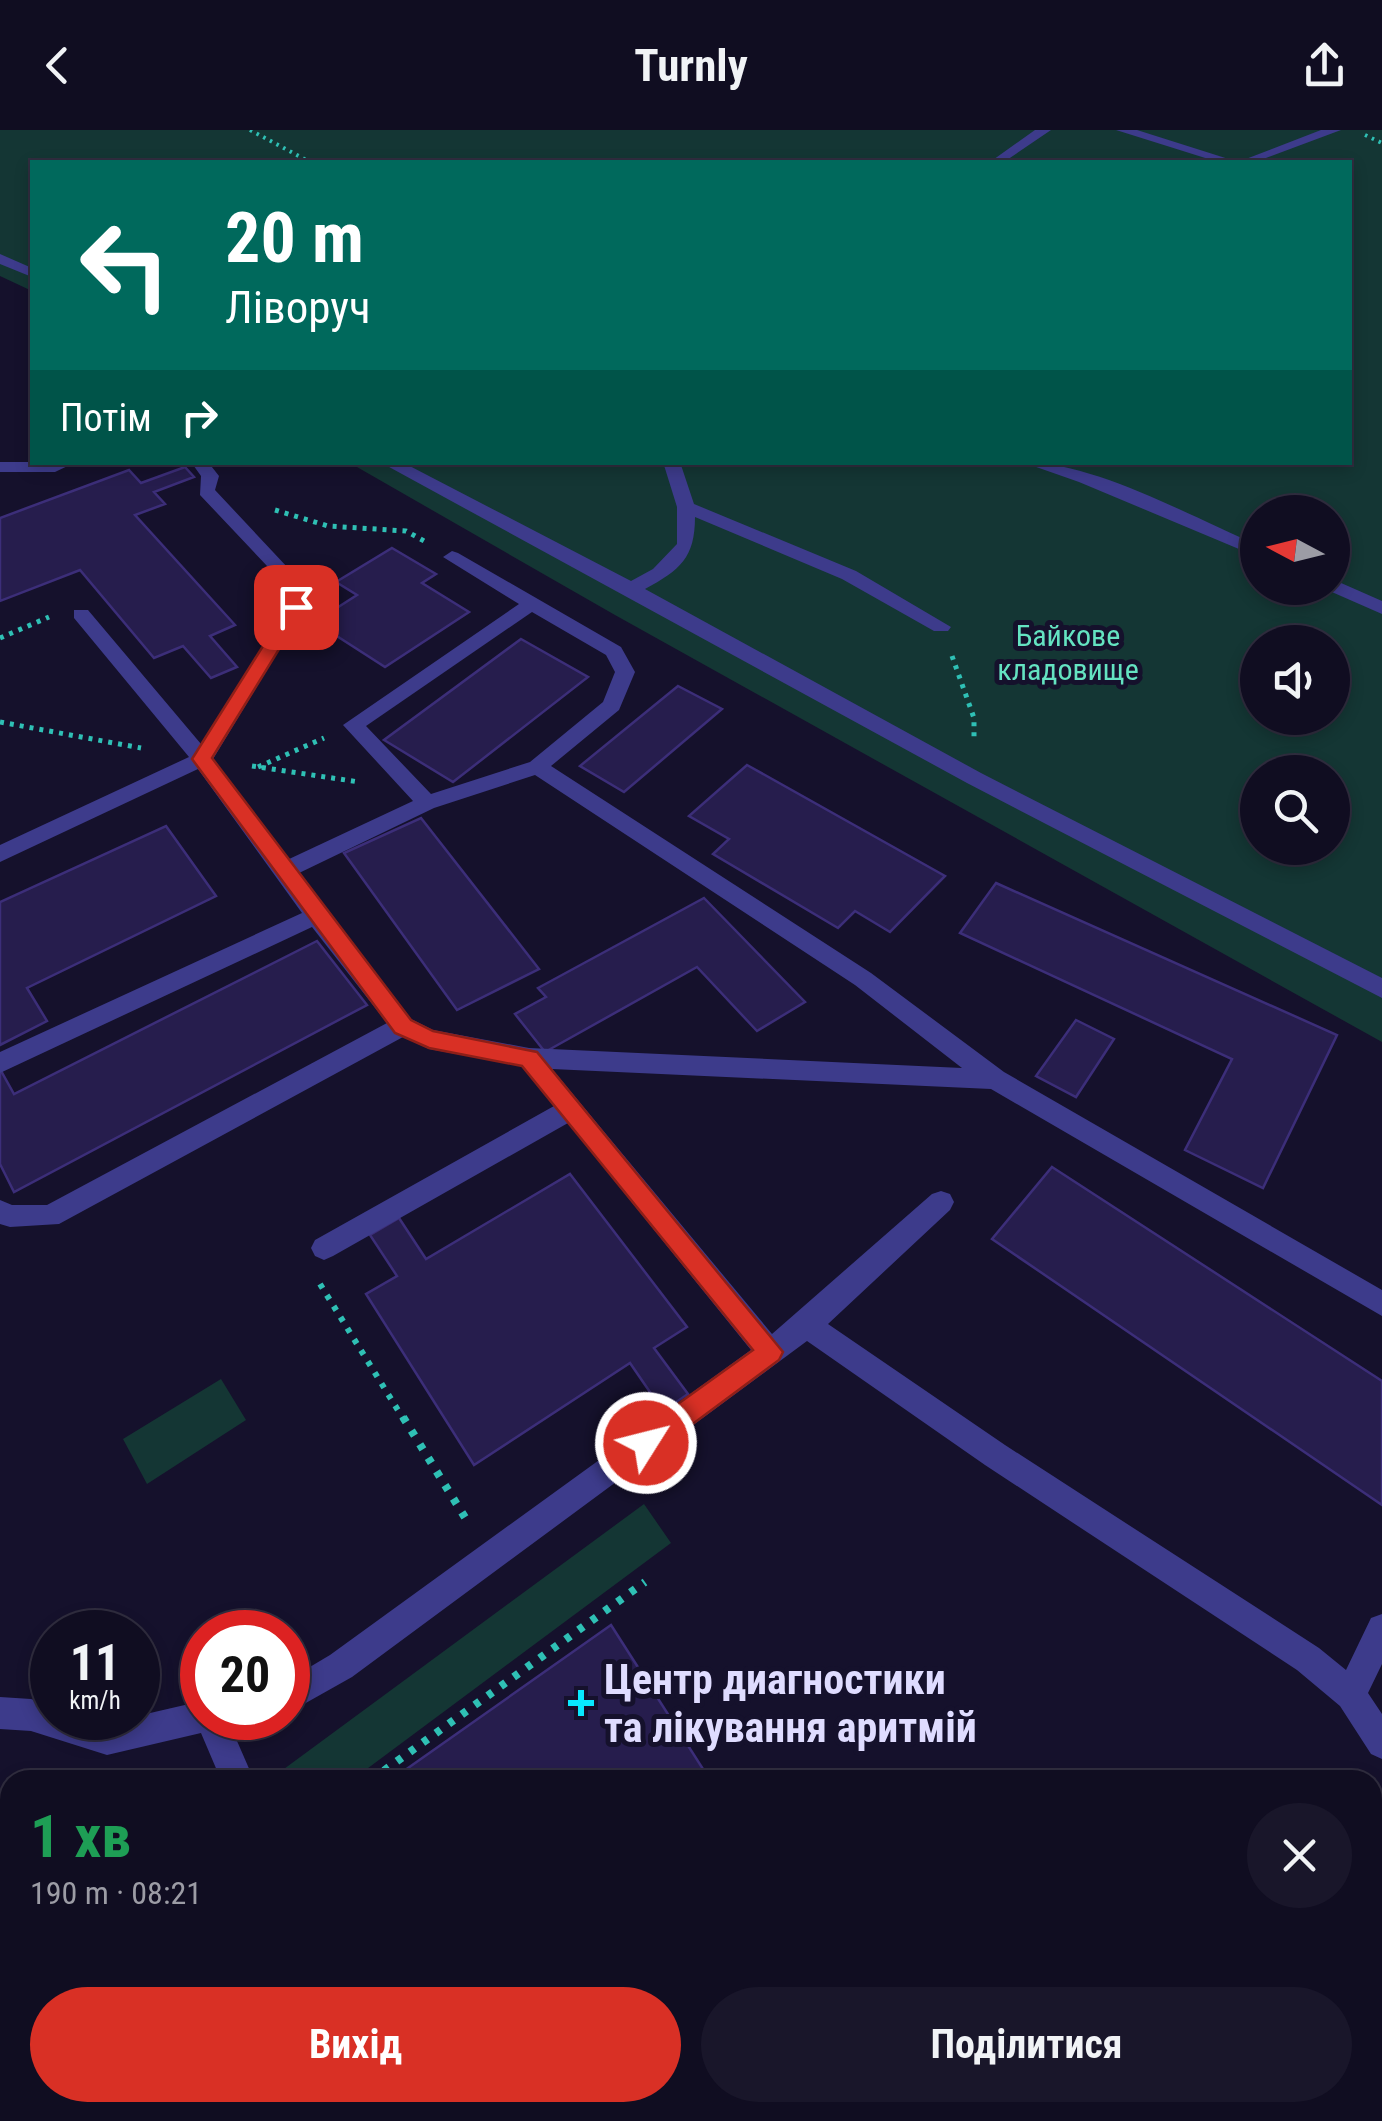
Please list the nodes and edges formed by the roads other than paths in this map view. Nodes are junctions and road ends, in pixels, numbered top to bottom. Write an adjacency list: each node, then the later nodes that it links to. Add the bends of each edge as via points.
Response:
1 (1044, 130): 4 (lane)
2 (1123, 130): 5 (lane)
3 (1334, 130): 6 (lane)
4 (999, 160)
5 (1224, 160)
6 (1250, 160)
7 (0, 258): 8 (lane)
8 (30, 272)
9 (58, 465): 14 (lane)
10 (201, 465): 24 (lane, via 210,476 206,491 295,585 296,607)
11 (394, 465): 18 (lane)
12 (672, 465): 15 (lane)
13 (1040, 465): 16 (lane)
14 (0, 467)
15 (686, 507): 18 (lane, via 686,545 660,573); 23 (lane, via 849,575)
16 (1240, 544)
17 (452, 557): 20 (lane)
18 (631, 589): 30 (lane, via 974,778)
19 (1350, 594): 21 (lane)
20 (531, 604): 25 (lane, via 614,651 625,672 612,706); 26 (lane, via 353,725)
21 (1382, 608)
22 (82, 614): 24 (lane)
23 (942, 627)
24 (202, 759): 27 (lane); 28 (lane)
25 (537, 767): 26 (lane); 34 (lane, via 863,979)
26 (421, 797): 28 (lane)
27 (0, 854)
28 (286, 870): 29 (lane)
29 (316, 916): 31 (lane); 33 (lane)
30 (1382, 990)
31 (403, 1026): 32 (lane, via 429,1040); 37 (lane, via 50,1216)
32 (529, 1058): 34 (lane); 35 (lane)
33 (0, 1062)
34 (996, 1080): 39 (lane)
35 (572, 1109): 38 (lane); 41 (lane)
36 (940, 1202): 40 (lane)
37 (0, 1211)
38 (324, 1248)
39 (1382, 1304)
40 (807, 1325): 41 (lane); 44 (lane, via 1308,1659)
41 (770, 1352): 43 (lane)
42 (1382, 1629): 44 (lane)
43 (310, 1684)
44 (1351, 1695): 48 (lane)
45 (0, 1714): 46 (lane, via 31,1715 107,1739)
46 (180, 1722)
47 (220, 1740): 49 (lane)
48 (1382, 1744)
49 (233, 1770)

